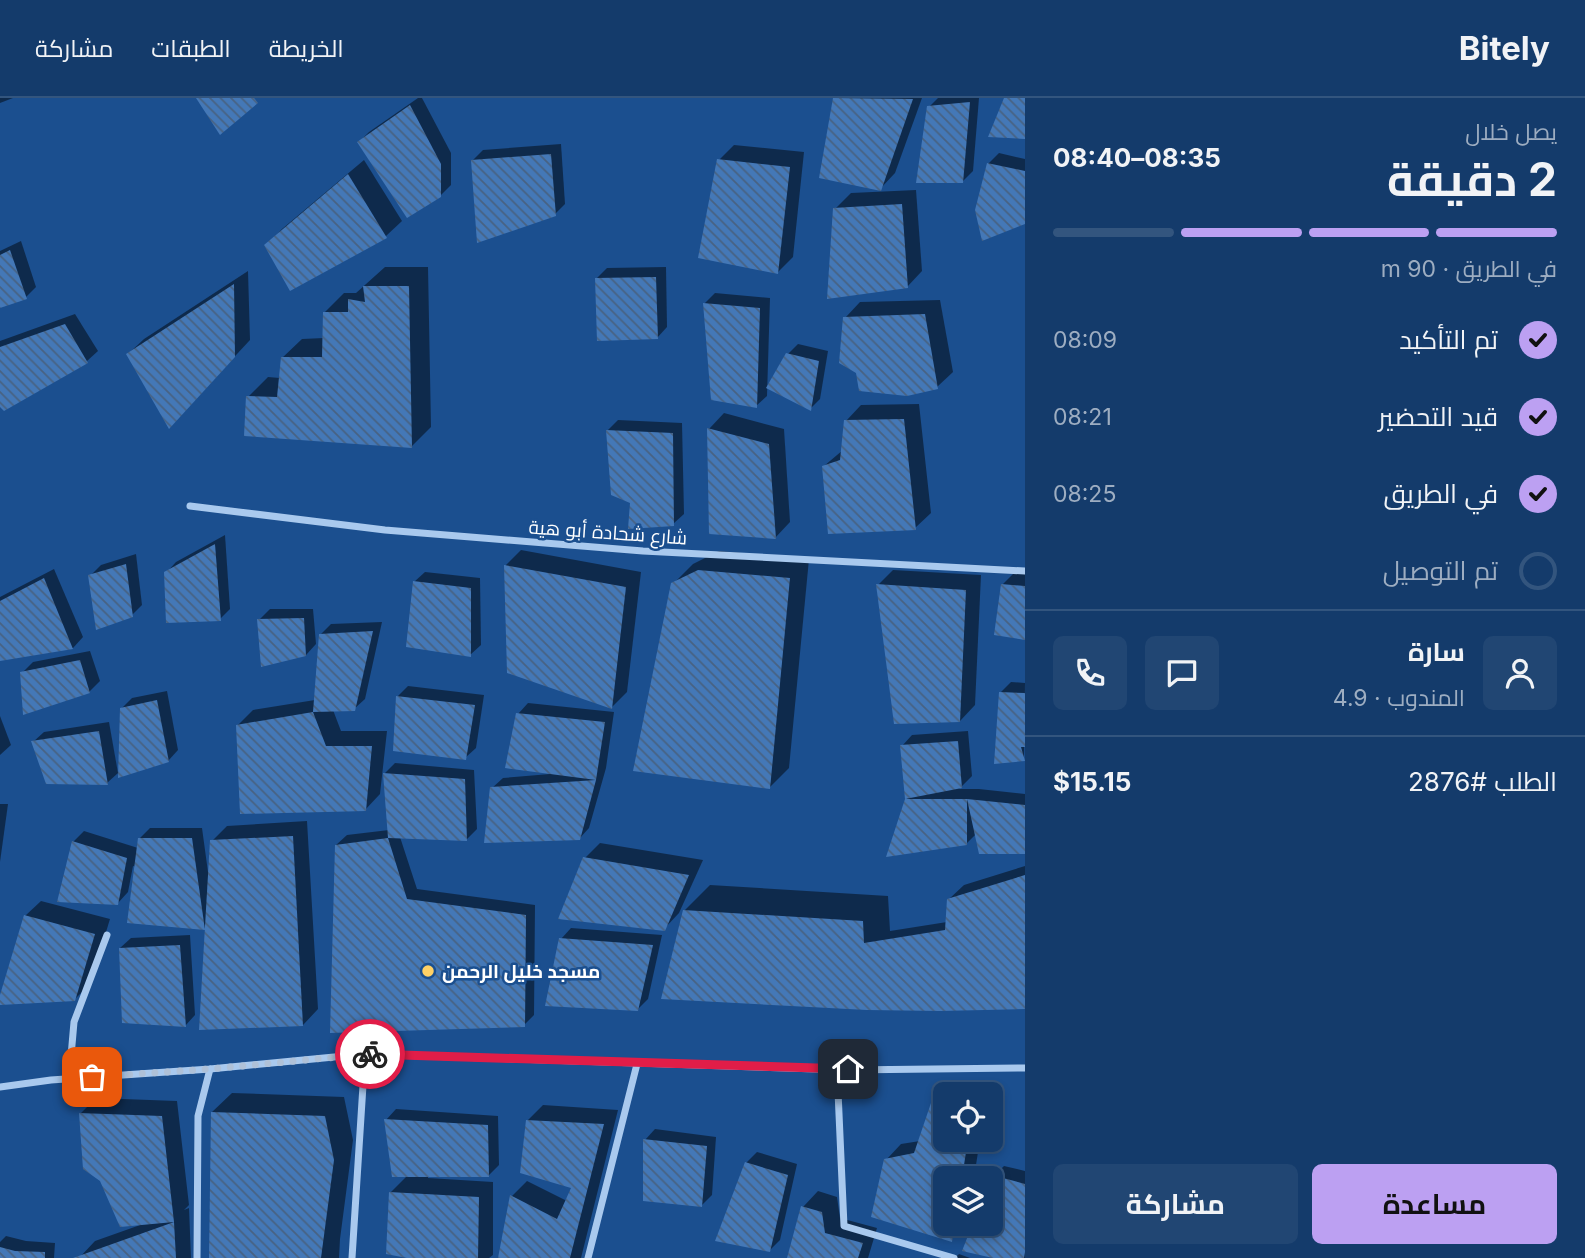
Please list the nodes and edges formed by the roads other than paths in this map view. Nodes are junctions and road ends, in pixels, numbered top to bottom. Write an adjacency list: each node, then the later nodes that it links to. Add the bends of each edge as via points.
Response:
1 (190, 506): 2 (street, شارع شحادة أبو هية, via 385,530 629,550)
2 (1025, 571)
3 (107, 936): 9 (street, via 74,1022)
4 (365, 1054): 5 (street); 7 (street); 12 (street)
5 (637, 1064): 8 (street); 13 (street)
6 (1025, 1068): 8 (street)
7 (210, 1069): 9 (street); 11 (street, via 198,1116)
8 (837, 1069): 14 (street, via 844,1226)
9 (69, 1079): 10 (street)
10 (0, 1087)
11 (197, 1258)
12 (352, 1258)
13 (588, 1258)
14 (954, 1258)

